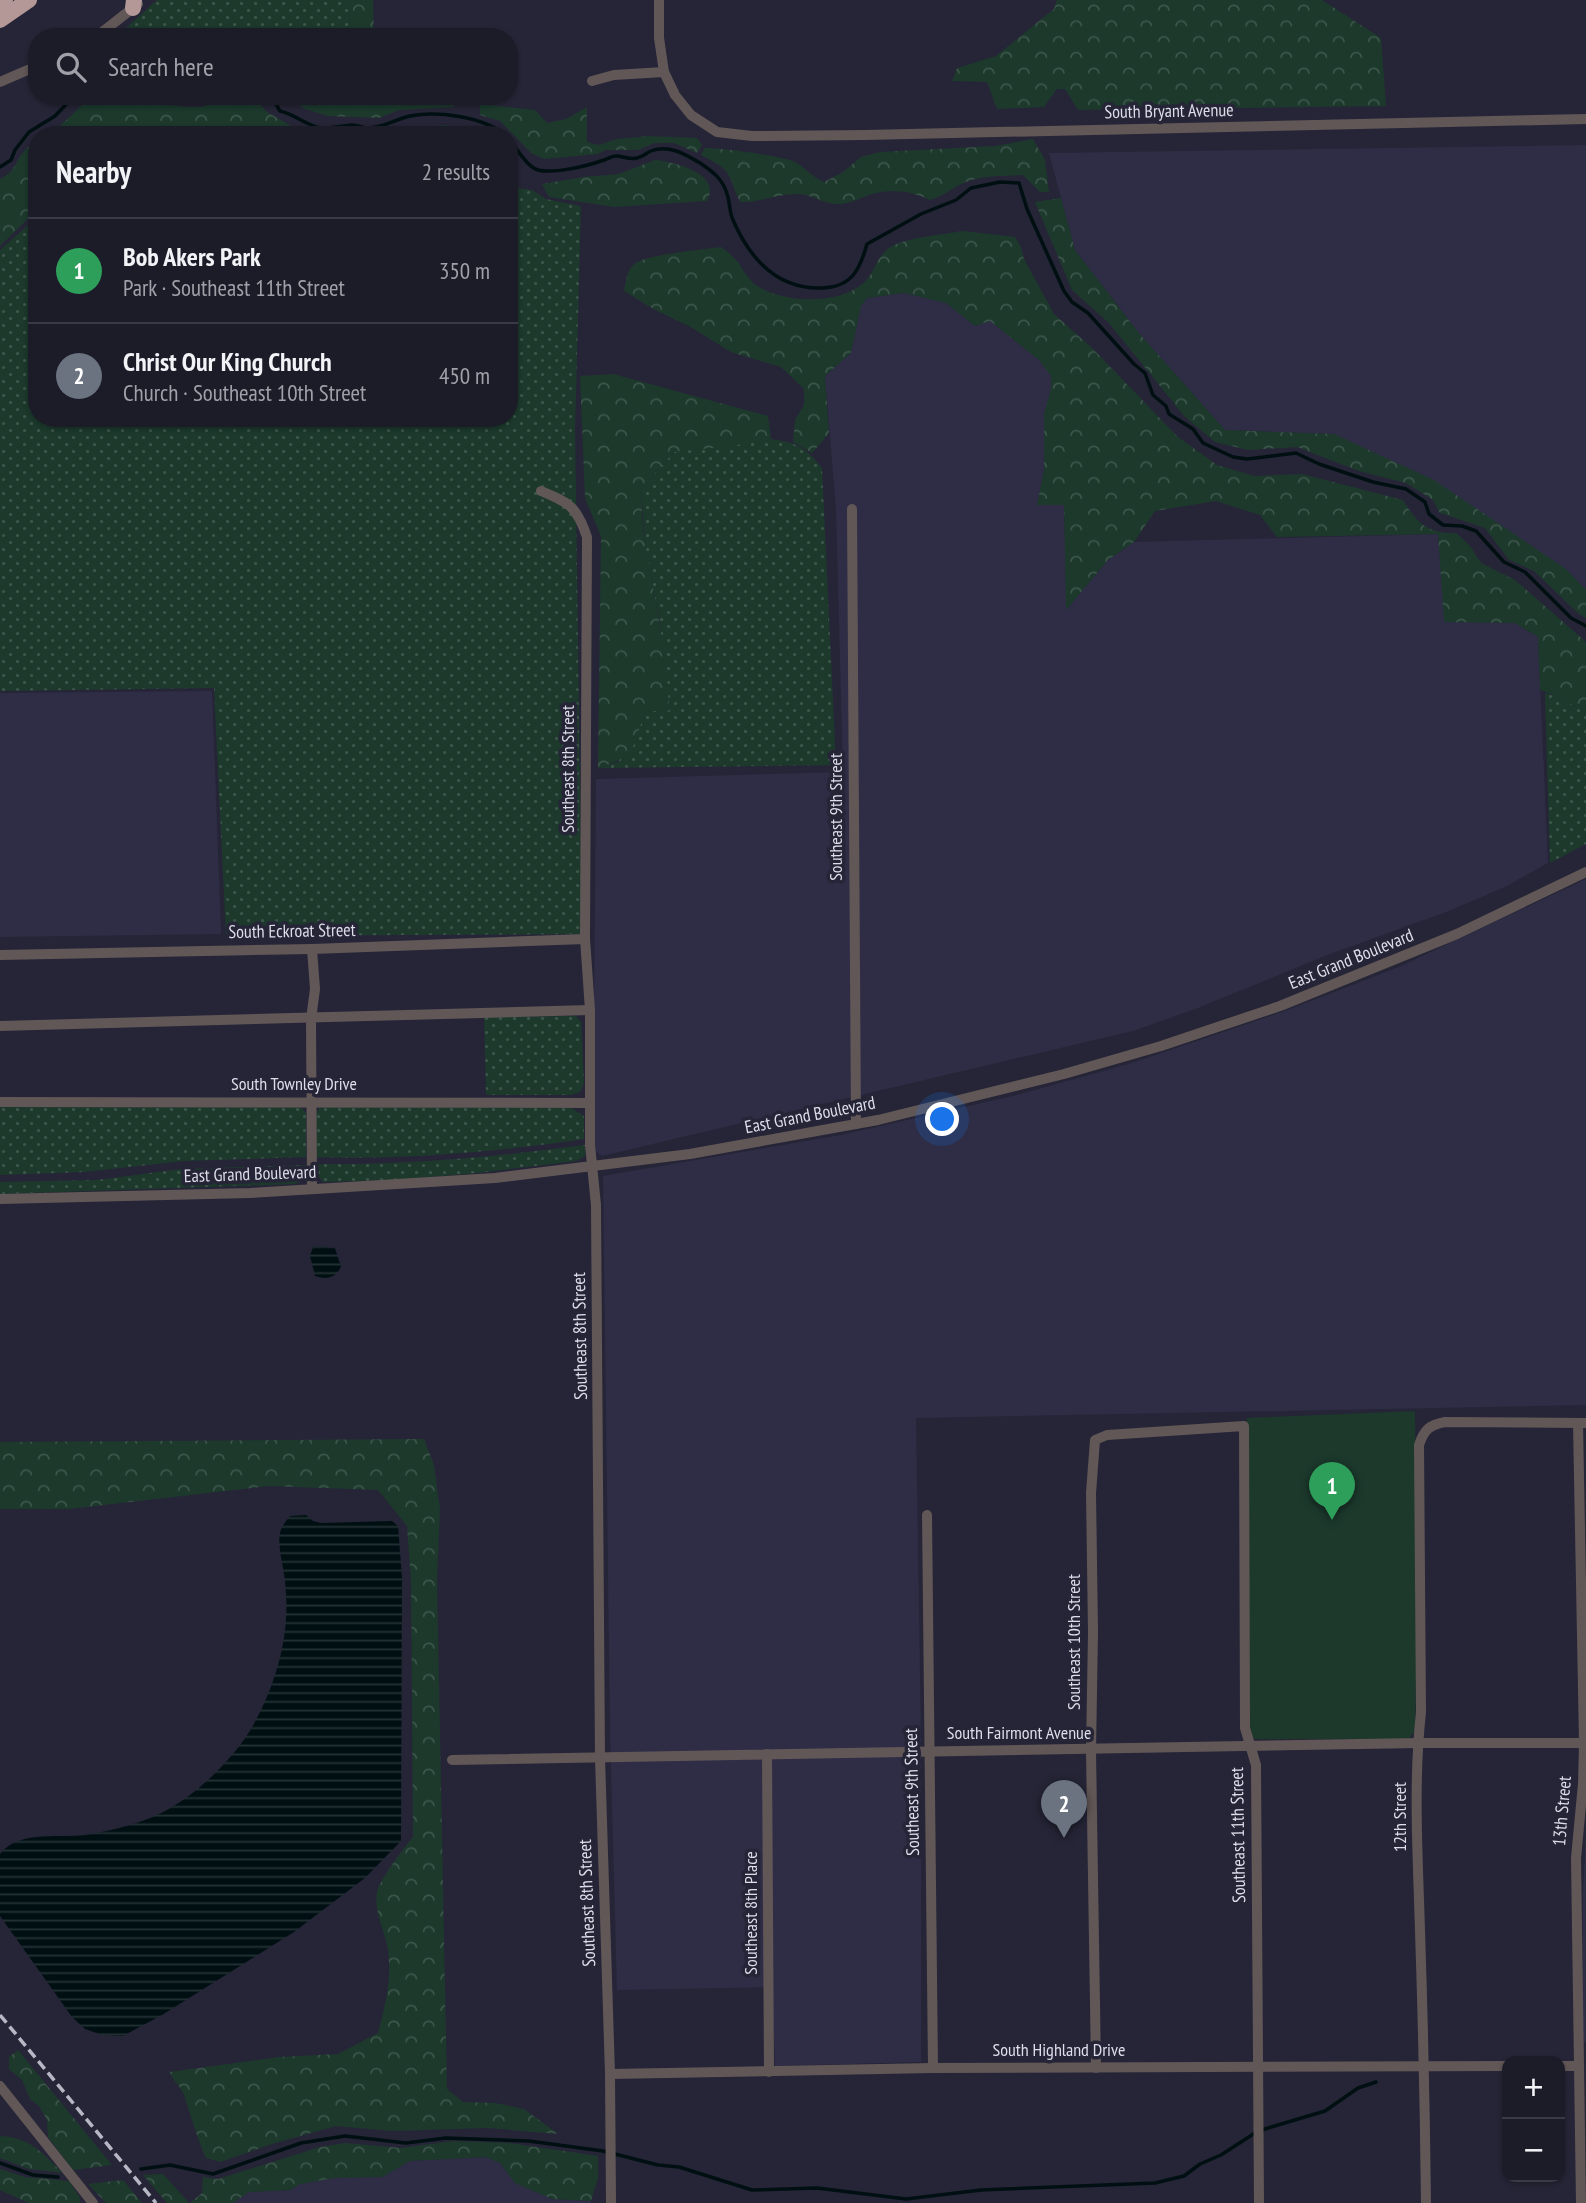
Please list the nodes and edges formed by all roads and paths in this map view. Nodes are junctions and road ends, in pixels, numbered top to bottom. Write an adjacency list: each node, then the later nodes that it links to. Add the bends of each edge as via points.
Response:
1 (5, 0): 5 (highway)
2 (29, 0): 6 (highway)
3 (659, 0): 9 (street)
4 (136, 3): 7 (street)
5 (0, 5)
6 (0, 20)
7 (107, 28)
8 (28, 70): 11 (street)
9 (664, 72): 10 (street); 12 (street, South Bryant Avenue, via 691,115 717,132 752,136)
10 (592, 81)
11 (0, 82)
12 (1586, 119)
13 (541, 491): 16 (street, Southeast 8th Street, via 563,500 579,514 587,537)
14 (852, 509): 25 (street, Southeast 9th Street)
15 (1586, 872): 25 (street, East Grand Boulevard, via 1457,934 1280,1006 1063,1074)
16 (585, 939): 17 (street, South Eckroat Street); 19 (street, Southeast 8th Street)
17 (312, 949): 18 (street, South Eckroat Street); 20 (street, via 315,989)
18 (0, 955)
19 (590, 1010): 20 (street); 24 (street, Southeast 8th Street)
20 (311, 1018): 21 (street); 23 (street)
21 (0, 1027)
22 (0, 1101): 23 (street, South Townley Drive)
23 (312, 1102): 24 (street, South Townley Drive); 27 (street)
24 (588, 1103): 26 (street, Southeast 8th Street)
25 (856, 1124): 26 (street, East Grand Boulevard)
26 (592, 1167): 27 (street, East Grand Boulevard, via 438,1183); 39 (street, Southeast 8th Street)
27 (312, 1189): 28 (street, East Grand Boulevard)
28 (0, 1199)
29 (1582, 1423): 32 (street, 13th Street); 33 (street, 12th Street, via 1445,1422 1423,1432 1419,1445)
30 (1244, 1426): 35 (street, Southeast 11th Street, via 1245,1728); 37 (street, Southeast 10th Street, via 1107,1435 1095,1440)
31 (927, 1515): 36 (street, Southeast 9th Street)
32 (1583, 1582): 34 (street, 13th Street)
33 (1418, 1743): 34 (street, South Fairmont Avenue); 35 (street, South Fairmont Avenue); 45 (street, 12th Street)
34 (1585, 1743): 43 (street, 13th Street, via 1576,1858)
35 (1251, 1747): 37 (street, South Fairmont Avenue); 44 (street, Southeast 11th Street, via 1256,1765)
36 (929, 1751): 37 (street, South Fairmont Avenue); 38 (street, South Fairmont Avenue); 46 (street, Southeast 9th Street)
37 (1091, 1751): 47 (street, Southeast 10th Street)
38 (768, 1754): 39 (street, South Fairmont Avenue); 48 (street, Southeast 8th Place)
39 (600, 1758): 40 (street, South Fairmont Avenue); 49 (street, Southeast 8th Street)
40 (452, 1760)
41 (1502, 2066): 45 (street, South Highland Drive)
42 (1565, 2066): 43 (street)
43 (1578, 2066): 55 (street, 13th Street)
44 (1259, 2067): 45 (street, South Highland Drive); 47 (street, South Highland Drive); 53 (street, Southeast 11th Street)
45 (1424, 2067): 54 (street, 12th Street)
46 (933, 2068): 47 (street, South Highland Drive); 48 (street, South Highland Drive)
47 (1096, 2068)
48 (769, 2072): 49 (street, South Highland Drive)
49 (610, 2074): 52 (street, Southeast 8th Street)
50 (0, 2086): 51 (street)
51 (93, 2203)
52 (611, 2203)
53 (1259, 2203)
54 (1426, 2203)
55 (1581, 2203)

